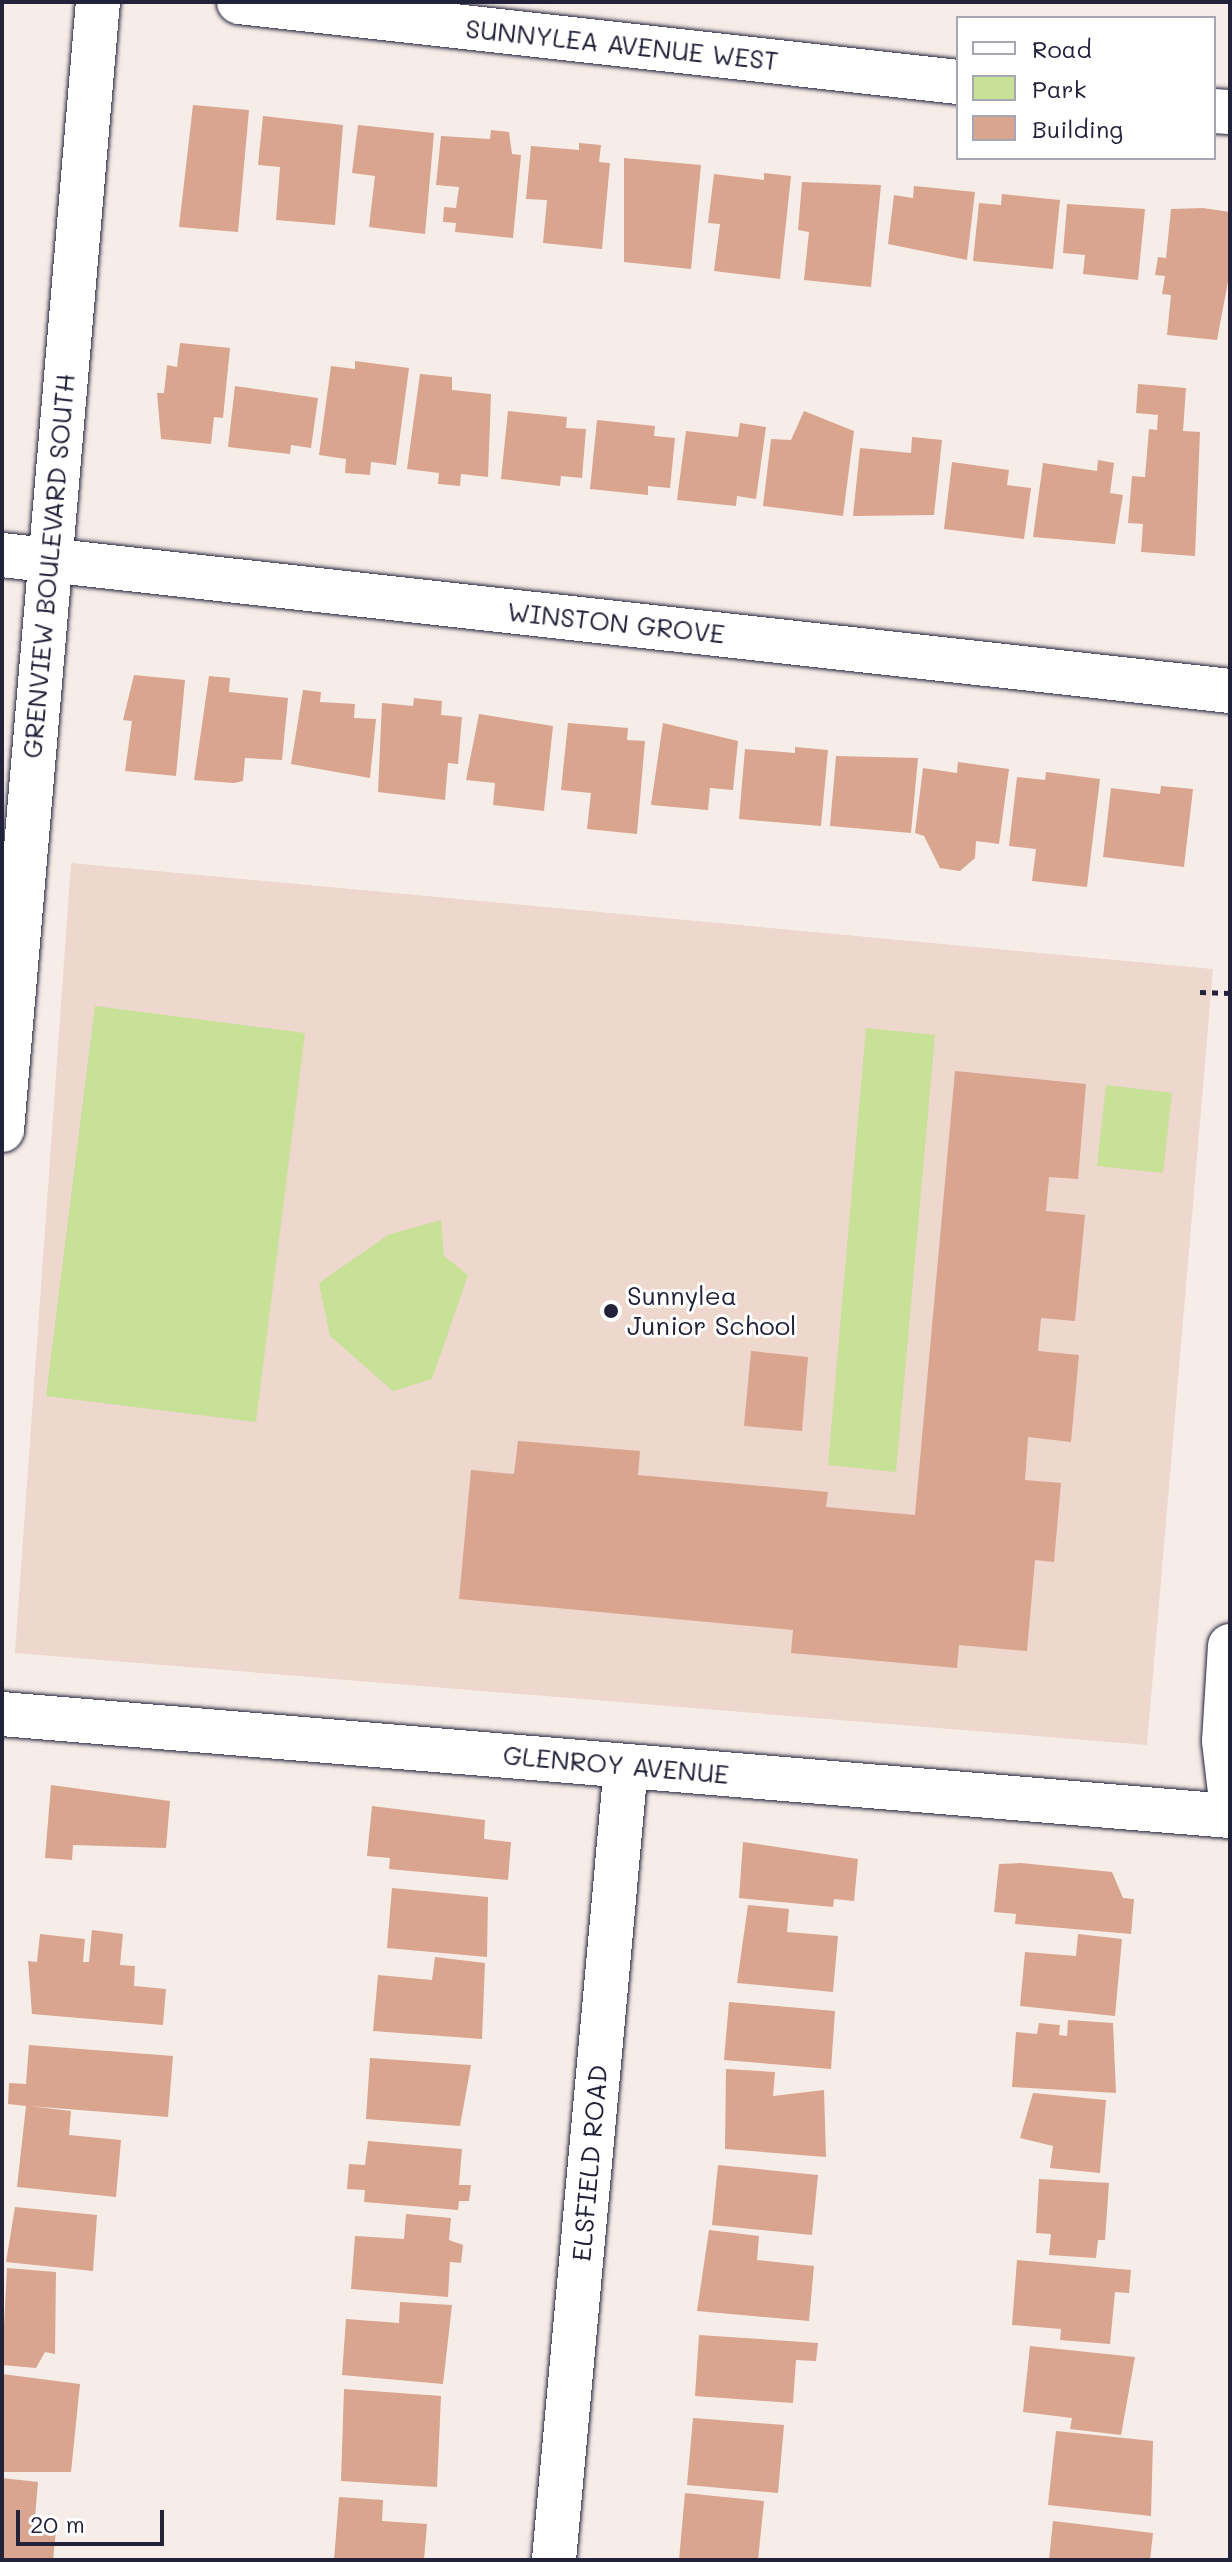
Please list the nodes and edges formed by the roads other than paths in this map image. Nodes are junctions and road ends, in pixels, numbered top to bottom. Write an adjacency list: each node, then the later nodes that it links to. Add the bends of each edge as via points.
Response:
1 (98, 2): 5 (street, GRENVIEW BOULEVARD SOUTH)
2 (239, 2): 3 (street, SUNNYLEA AVENUE WEST)
3 (956, 82)
4 (2, 555): 5 (street, WINSTON GROVE)
5 (48, 561): 6 (street, WINSTON GROVE); 7 (street, GRENVIEW BOULEVARD SOUTH)
6 (1230, 691)
7 (2, 1130)
8 (1230, 1646): 11 (street)
9 (2, 1714): 10 (street, GLENROY AVENUE)
10 (626, 1766): 12 (street, GLENROY AVENUE); 13 (street, ELSFIELD ROAD)
11 (1230, 1792)
12 (1230, 1816)
13 (554, 2560)

